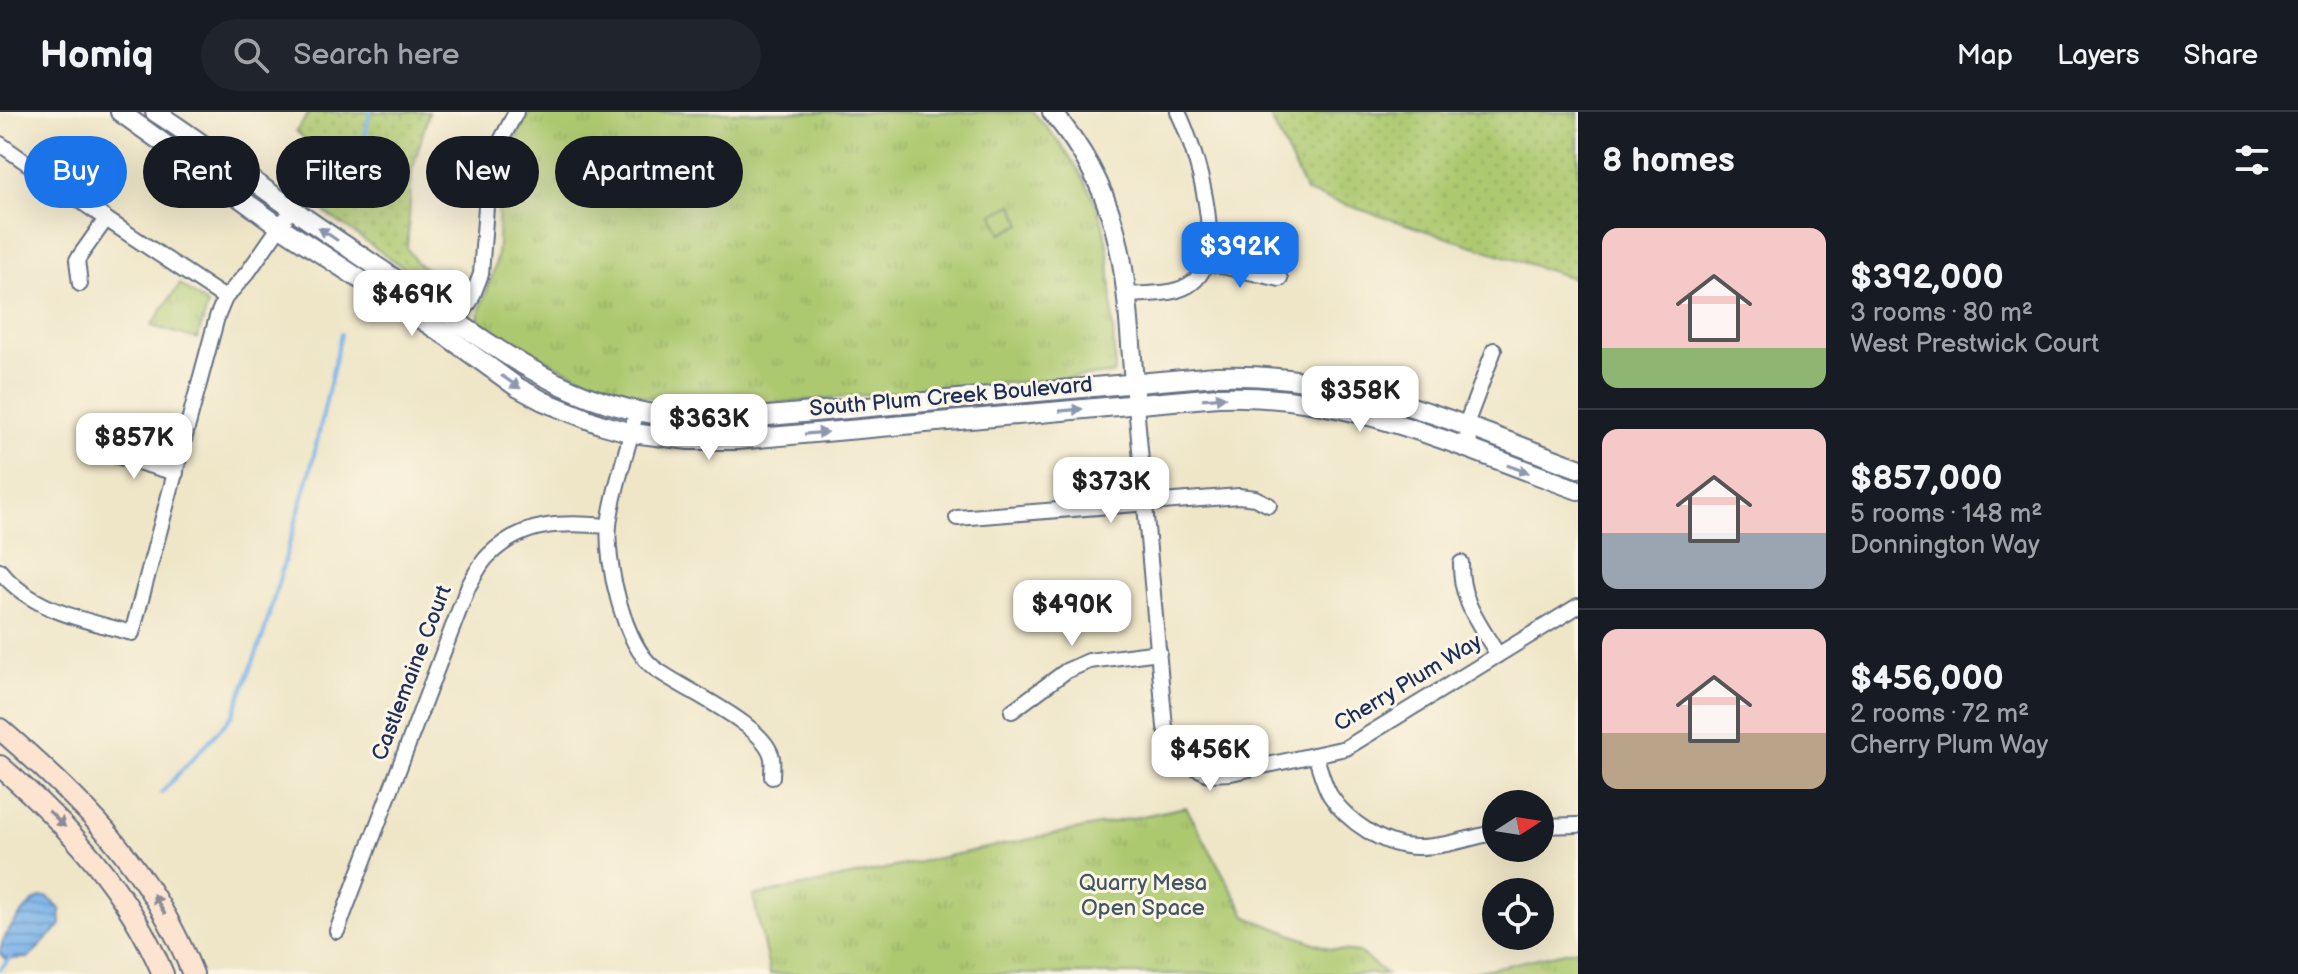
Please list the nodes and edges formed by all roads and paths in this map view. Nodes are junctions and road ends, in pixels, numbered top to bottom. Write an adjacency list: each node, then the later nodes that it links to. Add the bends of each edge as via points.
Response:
1 (120, 112): 9 (street, South Plum Creek Boulevard)
2 (155, 112): 7 (street, South Plum Creek Boulevard)
3 (516, 112): 15 (street, via 494,154 481,274)
4 (1052, 112): 13 (street, via 1083,152 1104,193 1118,235)
5 (1178, 112): 10 (street, via 1204,190)
6 (0, 144): 8 (street)
7 (293, 210): 9 (street); 15 (street, South Plum Creek Boulevard, one-way to 7)
8 (106, 219): 12 (street, via 77,260); 14 (street)
9 (279, 226): 14 (street); 15 (street, South Plum Creek Boulevard)
10 (1208, 263): 11 (street); 13 (street, via 1197,280 1178,290)
11 (1280, 279)
12 (80, 284)
13 (1127, 295): 17 (street)
14 (225, 298): 25 (street)
15 (452, 329): 19 (street, South Plum Creek Boulevard, via 552,382); 21 (street, South Plum Creek Boulevard, one-way to 21, via 517,387)
16 (1494, 350): 20 (street)
17 (1134, 384): 18 (street); 19 (street, South Plum Creek Boulevard, via 735,419); 20 (street, South Plum Creek Boulevard, via 1243,375 1300,379 1374,394)
18 (1136, 405): 21 (street, South Plum Creek Boulevard, one-way to 18, via 737,440); 23 (street, South Plum Creek Boulevard, one-way to 23, via 1243,396 1307,401 1368,414); 27 (street, Cherry Plum Way)
19 (636, 412): 21 (street)
20 (1465, 427): 23 (street); 24 (street, South Plum Creek Boulevard)
21 (632, 433): 30 (street)
22 (103, 452): 25 (street)
23 (1473, 452): 26 (street, South Plum Creek Boulevard, one-way to 26)
24 (1578, 468)
25 (176, 473): 32 (street, via 132,633 41,605)
26 (1578, 490)
27 (1146, 503): 28 (street, via 1239,496); 29 (street); 34 (street, Cherry Plum Way)
28 (1269, 505)
29 (957, 518)
30 (609, 526): 40 (street, via 622,618 634,642 651,666 762,738 772,757); 44 (street, Castlemaine Court, via 559,523 534,528 487,556 468,587)
31 (1461, 563): 35 (street, via 1465,599)
32 (0, 571)
33 (1578, 606): 35 (street, Cherry Plum Way)
34 (1159, 652): 36 (street, via 1089,661 1066,671); 38 (street, Cherry Plum Way, via 1165,727 1174,751 1190,765 1209,774 1231,773)
35 (1498, 655): 38 (street, Cherry Plum Way, via 1346,748)
36 (1012, 711)
37 (0, 729): 46 (main road, one-way to 37, via 173,929 129,859 84,805)
38 (1315, 755): 43 (street, via 1329,794 1348,817 1392,842 1437,846)
39 (1, 770): 45 (main road, one-way to 45, via 64,825 107,876)
40 (772, 777)
41 (1578, 825): 42 (street)
42 (1554, 826)
43 (1482, 835)
44 (337, 931)
45 (163, 974)
46 (193, 974)

